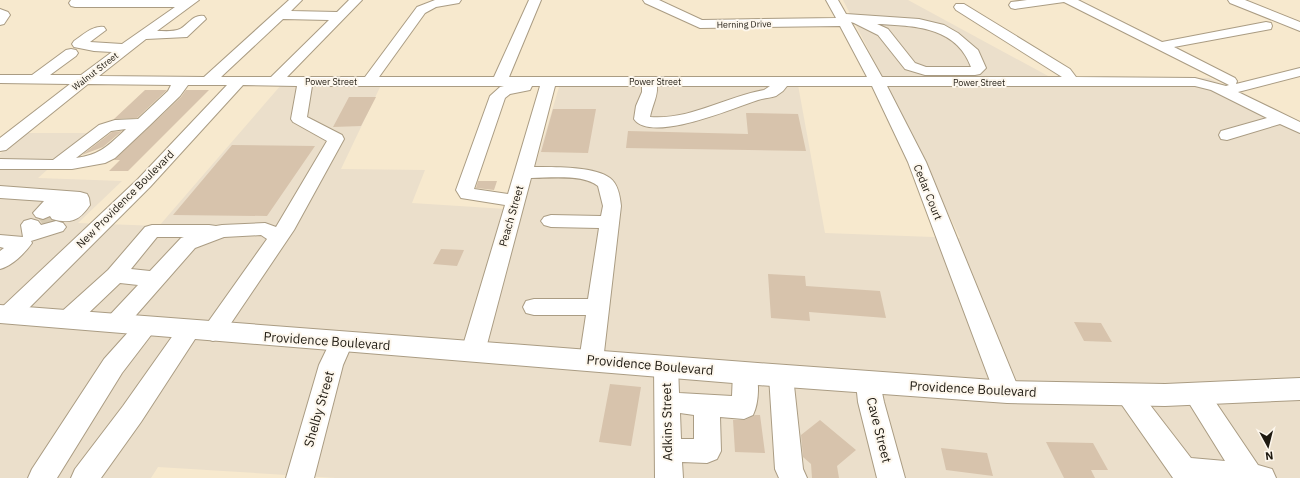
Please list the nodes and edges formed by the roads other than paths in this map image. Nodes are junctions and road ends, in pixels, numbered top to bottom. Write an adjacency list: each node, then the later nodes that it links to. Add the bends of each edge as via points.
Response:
1 (296, 0): 16 (street)
2 (356, 0): 17 (street)
3 (456, 0): 15 (street); 34 (street, via 433,4 421,10)
4 (535, 0): 35 (street)
5 (649, 0): 19 (street, Herning Drive, via 700,24)
6 (832, 0): 19 (street, Cedar Court)
7 (1060, 0): 12 (street)
8 (1069, 0): 25 (street)
9 (1234, 0): 22 (street)
10 (190, 2): 11 (street); 24 (street, Walnut Street)
11 (75, 3)
12 (1015, 5)
13 (960, 7): 44 (street, via 1065,72)
14 (0, 13): 20 (street, via 4,15)
15 (449, 13)
16 (278, 15): 17 (street); 37 (street)
17 (339, 16): 38 (street)
18 (200, 19): 24 (street, via 177,38)
19 (848, 20): 28 (street, via 883,32); 28 (street, Herning Drive, via 919,23 939,28 973,53 979,68 974,71 925,71); 42 (street, Cedar Court)
20 (0, 21)
21 (1266, 26): 25 (street)
22 (1300, 27)
23 (98, 30): 26 (street, via 79,44)
24 (142, 35): 26 (street, Walnut Street)
25 (1160, 46): 46 (street)
26 (124, 48): 32 (street, Walnut Street)
27 (71, 53): 31 (street)
28 (910, 66): 43 (street, via 898,75)
29 (1300, 72): 46 (street)
30 (0, 79): 31 (street, Power Street)
31 (36, 79): 32 (street, Power Street)
32 (84, 80): 36 (street, Power Street); 52 (street, Walnut Street)
33 (240, 80): 37 (street, Power Street); 38 (street, Power Street); 71 (street, New Providence Boulevard, via 144,182)
34 (369, 80): 35 (street, Power Street); 39 (street, Power Street)
35 (500, 80): 45 (street, Power Street)
36 (184, 81): 37 (street, Power Street); 49 (street, via 176,93)
37 (208, 81)
38 (275, 81): 39 (street, Power Street)
39 (305, 81): 64 (street, via 299,119 336,139)
40 (649, 81): 41 (street, Power Street); 41 (street, via 650,92 642,119 668,122 693,118 769,93 778,89); 45 (street, Power Street)
41 (781, 81): 42 (street, Power Street)
42 (876, 82): 43 (street, Power Street); 84 (street, Cedar Court, via 917,162)
43 (898, 82): 44 (street, Power Street)
44 (1072, 82): 47 (street, Power Street, via 1196,82)
45 (548, 84): 56 (street, Peach Street); 59 (street, via 505,90 498,96 464,190 468,194)
46 (1240, 86): 47 (street)
47 (1224, 91): 48 (street, Power Street)
48 (1282, 119): 50 (street, Power Street); 51 (street)
49 (143, 123): 54 (street, via 105,128); 55 (street, via 100,160)
50 (1300, 128)
51 (1226, 135)
52 (0, 146)
53 (0, 164): 54 (street)
54 (58, 164): 55 (street)
55 (76, 164): 57 (street, via 71,171)
56 (523, 172): 59 (street, Peach Street); 62 (street, via 585,174 604,181 609,190 612,206)
57 (103, 174)
58 (0, 192): 61 (street)
59 (515, 201): 77 (street, Peach Street)
60 (551, 221): 62 (street)
61 (46, 222): 65 (street); 66 (street)
62 (610, 222): 70 (street)
63 (222, 230): 64 (street, via 265,229); 67 (street, via 152,231); 68 (street, via 188,243)
64 (279, 237): 75 (street)
65 (0, 241)
66 (0, 262)
67 (116, 275): 68 (street); 72 (street)
68 (155, 279): 73 (street)
69 (534, 307): 70 (street)
70 (598, 307): 78 (street)
71 (4, 314): 72 (highway, Providence Boulevard)
72 (67, 320): 73 (highway, Providence Boulevard)
73 (115, 324): 74 (highway, Providence Boulevard)
74 (147, 326): 75 (highway, Providence Boulevard); 93 (street, via 113,366)
75 (201, 331): 76 (highway, Providence Boulevard); 94 (street, via 132,414)
76 (341, 342): 77 (highway, Providence Boulevard); 95 (street, Shelby Street, via 331,365)
77 (473, 352): 78 (highway, Providence Boulevard)
78 (591, 361): 79 (highway, Providence Boulevard)
79 (666, 366): 80 (highway, Providence Boulevard); 87 (street, Adkins Street)
80 (745, 373): 81 (highway, Providence Boulevard); 88 (street, via 744,408)
81 (781, 376): 82 (highway, Providence Boulevard); 91 (street)
82 (868, 383): 84 (highway, Providence Boulevard); 97 (street, Cave Street)
83 (1300, 389): 85 (highway, Providence Boulevard)
84 (1007, 392): 86 (highway, Providence Boulevard)
85 (1197, 395): 86 (highway, Providence Boulevard); 92 (street)
86 (1128, 396): 90 (street)
87 (666, 402): 88 (street); 89 (street, Adkins Street)
88 (707, 405): 89 (street, via 707,451)
89 (668, 450): 96 (street, Adkins Street)
90 (1186, 474): 92 (street)
91 (791, 475)
92 (1256, 477)
93 (42, 478)
94 (86, 478)
95 (300, 478)
96 (669, 478)
97 (891, 478)

